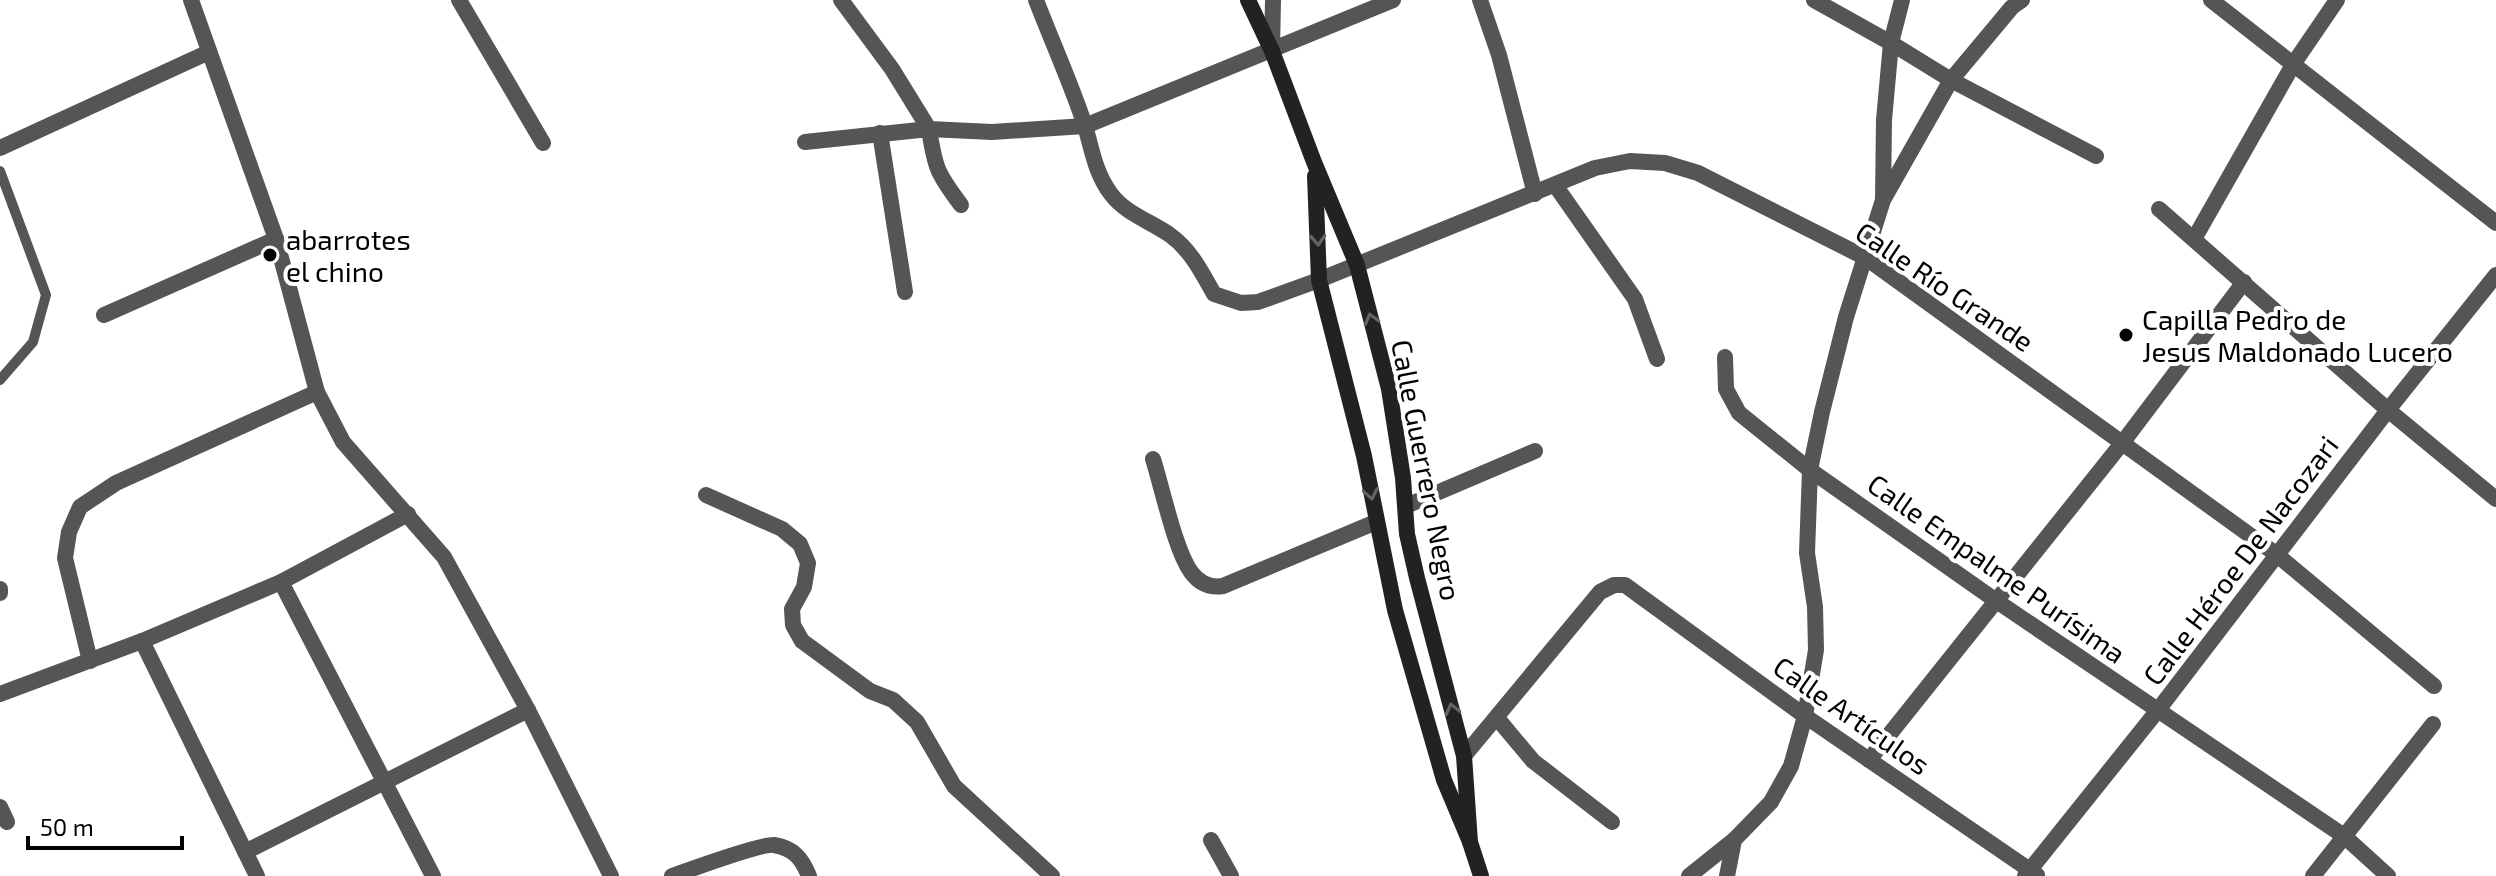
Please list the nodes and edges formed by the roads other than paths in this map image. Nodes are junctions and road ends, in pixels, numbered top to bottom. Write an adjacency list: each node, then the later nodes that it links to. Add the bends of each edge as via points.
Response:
1 (191, 0): 16 (street)
2 (459, 0): 23 (street)
3 (841, 0): 20 (street)
4 (1036, 0): 19 (street, Calle Río Grande)
5 (1248, 0): 15 (street, Calle Guerrero Negro)
6 (1273, 0): 15 (street)
7 (1393, 0): 15 (street)
8 (1480, 0): 29 (street)
9 (1814, 0): 14 (street)
10 (1902, 0): 14 (street)
11 (2022, 0): 18 (street)
12 (2211, 0): 17 (street)
13 (2337, 0): 17 (street)
14 (1891, 43): 18 (street); 30 (street)
15 (1272, 51): 19 (street); 26 (street, Calle Guerrero Negro)
16 (209, 52): 24 (street); 34 (street)
17 (2294, 63): 33 (street); 35 (street)
18 (1951, 80): 25 (street); 30 (street)
19 (1085, 126): 20 (street, via 992,132); 39 (street, Calle Río Grande, via 1092,156 1113,197 1172,236 1214,294 1241,303 1258,302)
20 (929, 129): 21 (street); 31 (street, via 939,177)
21 (880, 133): 22 (street); 41 (street)
22 (805, 142)
23 (543, 143)
24 (0, 148)
25 (2096, 156)
26 (1314, 162): 37 (street, Calle Guerrero Negro); 39 (street, Calle Guerrero Negro, one-way to 39)
27 (0, 171): 45 (lane, via 46,295 33,342)
28 (1555, 185): 29 (street, Calle Río Grande); 36 (street, Calle Río Grande, via 1595,168 1630,161 1665,163 1698,173); 44 (street, via 1635,299)
29 (1535, 194): 37 (street, Calle Río Grande)
30 (1883, 200): 36 (street)
31 (961, 205)
32 (2159, 209): 35 (street)
33 (2496, 223)
34 (276, 239): 42 (street); 46 (street)
35 (2194, 239): 40 (street)
36 (1866, 258): 48 (street, Calle Río Grande); 51 (street, via 1839,344)
37 (1357, 265): 39 (street, Calle Río Grande); 54 (street, Calle Guerrero Negro, one-way to 37, via 1389,389)
38 (2496, 275): 47 (street, Calle Héroe De Nacozari)
39 (1319, 280): 56 (street, Calle Guerrero Negro, one-way to 56)
40 (2244, 282): 47 (street); 48 (street)
41 (905, 292)
42 (104, 315)
43 (1725, 357): 51 (street, Calle Empalme Purísima, via 1726,389 1739,413)
44 (1657, 359)
45 (0, 380)
46 (317, 392): 55 (street, via 343,442); 61 (street, via 116,483 80,507 65,558)
47 (2388, 410): 53 (street); 57 (street, Calle Héroe De Nacozari)
48 (2123, 442): 57 (street, Calle Río Grande); 59 (street)
49 (1535, 451): 54 (street)
50 (1153, 459): 56 (street, via 1190,570 1213,588)
51 (1810, 470): 59 (street, Calle Empalme Purísima); 66 (street, via 1807,553 1816,650)
52 (706, 495): 84 (street, via 782,529 800,544 808,563 804,587 792,609 802,641 870,691 893,700 917,722 954,786)
53 (2496, 499)
54 (1406, 506): 69 (street, Calle Guerrero Negro, one-way to 54, via 1417,578)
55 (408, 514): 58 (street); 64 (street, via 444,557)
56 (1376, 522): 76 (street, Calle Guerrero Negro, via 1418,693 1444,780)
57 (2276, 554): 62 (street, Calle Río Grande); 65 (street, Calle Héroe De Nacozari)
58 (281, 582): 60 (street); 71 (street)
59 (1995, 600): 65 (street, Calle Empalme Purísima); 70 (street)
60 (142, 641): 61 (street); 77 (street)
61 (90, 661): 63 (street)
62 (2434, 686)
63 (0, 694)
64 (528, 710): 71 (street); 81 (street)
65 (2158, 710): 73 (street, Calle Empalme Purísima); 78 (street, Calle Héroe De Nacozari)
66 (1805, 716): 67 (street, Calle Artículos, via 1625,585 1614,585 1600,592); 70 (street, Calle Artículos); 75 (street, via 1791,766 1771,802)
67 (1497, 718): 69 (street); 72 (street, via 1533,761)
68 (2433, 724): 73 (street)
69 (1464, 756): 76 (street, Calle Guerrero Negro)
70 (1869, 760): 78 (street, Calle Artículos)
71 (384, 782): 77 (street); 80 (street)
72 (1612, 822)
73 (2344, 836): 89 (street); 90 (street, Calle Empalme Purísima)
74 (1211, 840): 85 (street)
75 (1734, 840): 87 (street); 88 (street)
76 (1470, 842): 86 (street, Calle Guerrero Negro)
77 (245, 852): 79 (street)
78 (2031, 874)
79 (257, 876)
80 (433, 876)
81 (611, 876)
82 (672, 876): 83 (street, via 771,844 800,857)
83 (809, 876)
84 (1052, 876)
85 (1231, 876)
86 (1481, 876)
87 (1689, 876)
88 (1727, 876)
89 (2313, 876)
90 (2388, 876)

